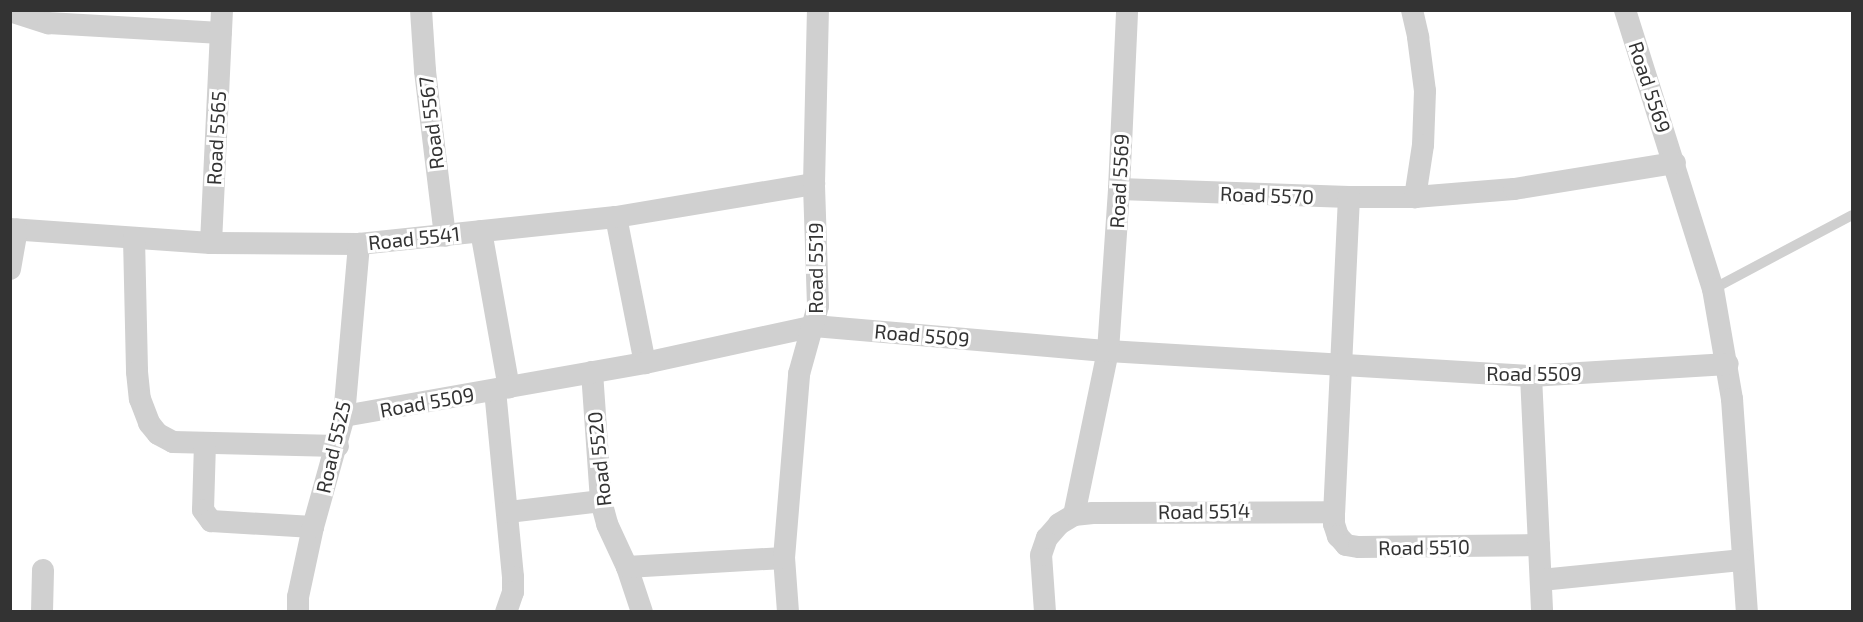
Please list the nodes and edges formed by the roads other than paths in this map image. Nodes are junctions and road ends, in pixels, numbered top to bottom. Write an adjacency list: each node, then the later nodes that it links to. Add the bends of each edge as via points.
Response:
1 (222, 10): 8 (street, Road 5565)
2 (421, 10): 18 (street, Road 5567, via 424,71)
3 (818, 10): 10 (street, Road 5519)
4 (1127, 10): 11 (street, Road 5569)
5 (1412, 10): 13 (street, via 1425,91 1423,145)
6 (1625, 10): 9 (street, Road 5569)
7 (10, 11): 8 (street, via 48,23)
8 (221, 33): 20 (street, Road 5565)
9 (1675, 163): 13 (street, Road 5570, via 1514,189); 23 (street)
10 (813, 184): 15 (street, Road 5541); 24 (street, Road 5519, via 819,282)
11 (1119, 189): 12 (street, Road 5570); 25 (street, Road 5569)
12 (1349, 197): 13 (street, Road 5570); 28 (street)
13 (1415, 197)
14 (1852, 215): 23 (lane)
15 (616, 217): 17 (street, Road 5541); 26 (street)
16 (14, 229): 19 (street, Road 5541); 22 (street)
17 (481, 231): 18 (street, Road 5541); 31 (street)
18 (445, 236): 21 (street, Road 5541)
19 (134, 238): 20 (street, Road 5541); 33 (street, via 140,399 158,434 173,442)
20 (210, 243): 21 (street, Road 5541)
21 (359, 244): 32 (street, Road 5525)
22 (10, 269)
23 (1713, 289): 27 (street)
24 (814, 326): 25 (street, Road 5509); 26 (street, Road 5509); 41 (street, Road 5519, via 799,374)
25 (1108, 351): 28 (street, Road 5509); 38 (street)
26 (645, 363): 29 (street, Road 5509)
27 (1728, 364): 30 (street, Road 5509); 42 (street)
28 (1340, 365): 30 (street, Road 5509); 37 (street)
29 (592, 372): 31 (street, Road 5509); 35 (street, Road 5520)
30 (1531, 376): 40 (street)
31 (502, 389): 32 (street, Road 5509); 36 (street)
32 (344, 416): 34 (street, Road 5525)
33 (205, 443): 34 (street); 39 (street, via 203,510 211,521)
34 (338, 446): 39 (street, Road 5525)
35 (601, 501): 36 (street); 43 (street, Road 5520, via 611,535)
36 (508, 512): 48 (street, via 513,592)
37 (1334, 512): 38 (street, Road 5514); 40 (street, Road 5510, via 1338,536 1346,545)
38 (1074, 515): 51 (street, via 1047,538 1041,555)
39 (313, 527): 47 (street, Road 5525)
40 (1539, 545): 45 (street)
41 (784, 558): 43 (street); 50 (street, Road 5519)
42 (1743, 560): 45 (street); 53 (street)
43 (627, 567): 49 (street, Road 5520)
44 (43, 570): 46 (street)
45 (1541, 580): 52 (street)
46 (42, 612)
47 (298, 612)
48 (506, 612)
49 (642, 612)
50 (788, 612)
51 (1045, 612)
52 (1542, 612)
53 (1747, 612)

